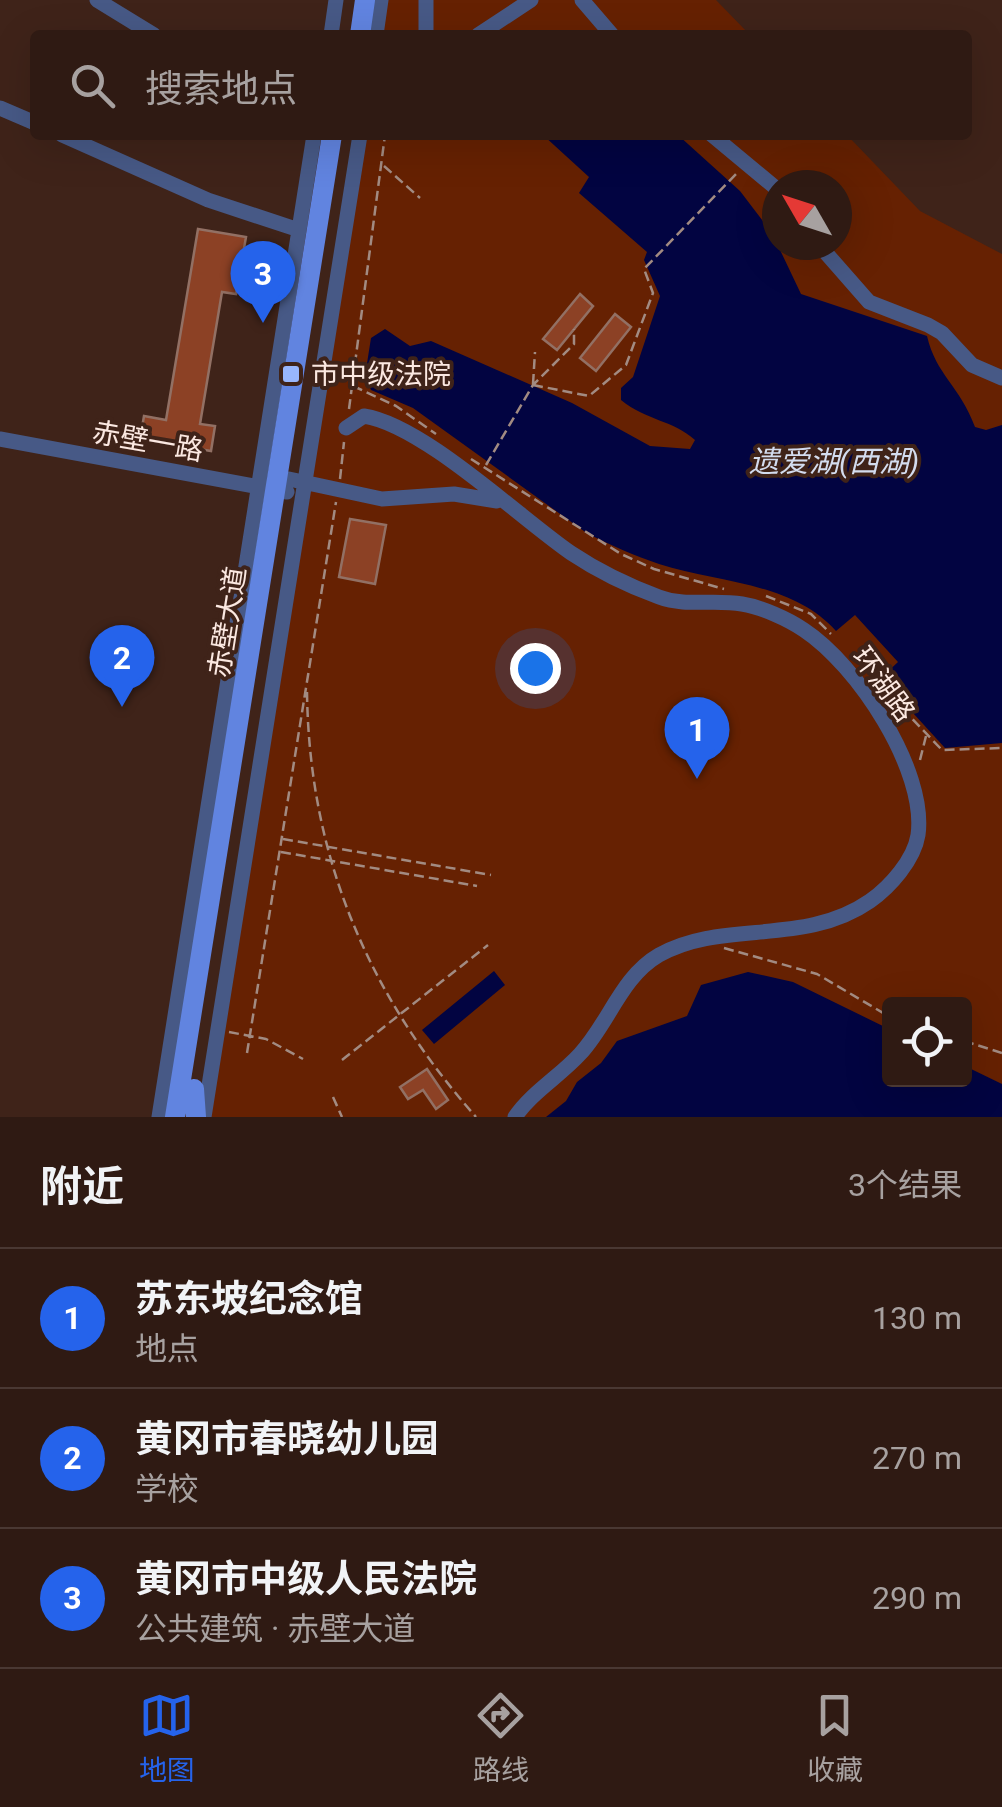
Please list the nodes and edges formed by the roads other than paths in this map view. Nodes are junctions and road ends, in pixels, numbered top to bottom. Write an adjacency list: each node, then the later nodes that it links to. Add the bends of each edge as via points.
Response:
1 (97, 0): 9 (street)
2 (336, 0): 10 (street)
3 (354, 0): 11 (main road)
4 (365, 0): 12 (main road)
5 (381, 0): 13 (street)
6 (426, 0): 14 (street)
7 (531, 0): 15 (street)
8 (582, 0): 16 (street)
9 (146, 30)
10 (331, 30)
11 (349, 30)
12 (361, 30)
13 (377, 30)
14 (426, 30)
15 (486, 30)
16 (608, 30)
17 (0, 108): 18 (street)
18 (30, 120)
19 (73, 140): 25 (street, via 208,200)
20 (343, 140): 30 (main road, 赤壁大道)
21 (359, 140): 30 (street)
22 (718, 140): 24 (street)
23 (319, 146): 25 (street); 30 (main road, 赤壁大道)
24 (762, 177)
25 (299, 230): 30 (street)
26 (832, 260): 27 (street, via 869,302 928,325 972,366)
27 (1002, 378)
28 (346, 428): 31 (street, 环湖路, via 364,416 393,425)
29 (0, 440): 30 (street, 赤壁一路)
30 (283, 486): 31 (street, 赤壁一路, via 382,499 454,494); 32 (main road, 赤壁大道); 33 (street); 36 (street)
31 (507, 504): 37 (street, 环湖路, via 570,553 648,593 672,602 742,604 805,630 889,727 918,835 902,869 871,900 806,929 675,948 641,968 580,1054)
32 (187, 1088): 33 (main road); 34 (main road, 赤壁大道); 35 (main road)
33 (161, 1117)
34 (176, 1117)
35 (193, 1117)
36 (204, 1117)
37 (514, 1117)

